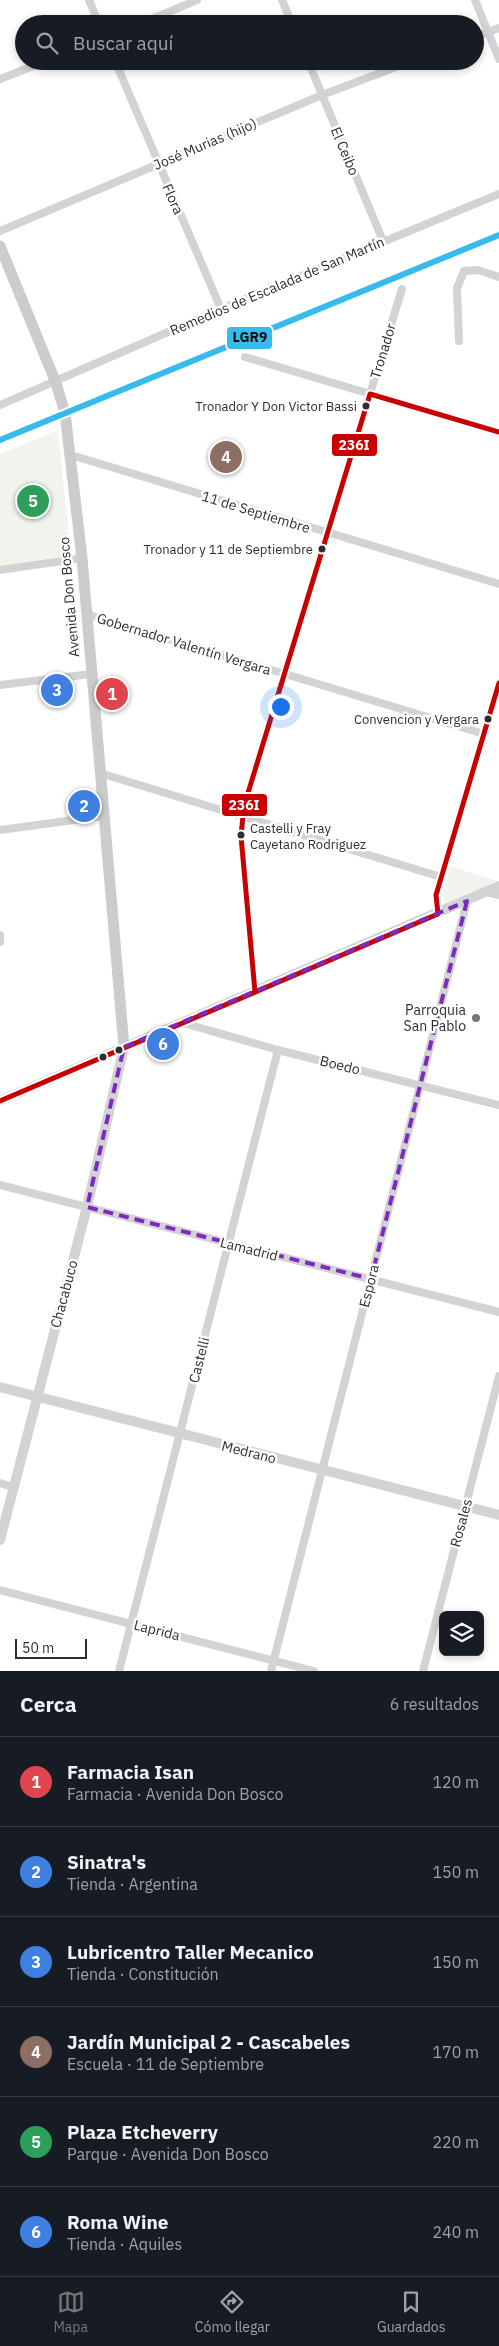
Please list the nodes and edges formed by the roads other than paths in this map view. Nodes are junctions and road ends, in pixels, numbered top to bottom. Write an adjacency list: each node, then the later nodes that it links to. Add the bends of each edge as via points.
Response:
1 (89, 0): 5 (street)
2 (197, 0): 6 (street)
3 (282, 0): 7 (street)
4 (475, 0): 8 (street)
5 (95, 15)
6 (161, 15)
7 (288, 15)
8 (481, 15)
9 (484, 22): 11 (street)
10 (499, 28): 11 (street)
11 (488, 32): 12 (street); 13 (street)
12 (484, 34)
13 (499, 59)
14 (23, 70): 18 (street)
15 (119, 70): 20 (street, Flora)
16 (312, 70): 19 (street, El Ceibo)
17 (388, 70): 19 (street, José Murias (hijo))
18 (0, 79)
19 (322, 95): 20 (street, José Murias (hijo)); 23 (street, El Ceibo)
20 (158, 163): 22 (street, José Murias (hijo)); 27 (street, Flora)
21 (499, 194): 23 (street, Remedios de Escalada de San Martín)
22 (0, 231)
23 (383, 241): 27 (street, Remedios de Escalada de San Martín)
24 (0, 246): 30 (main road, Avenida Don Bosco)
25 (499, 277): 28 (street, via 478,270 464,271 457,288)
26 (402, 289): 31 (street, Tronador)
27 (221, 309): 30 (street, Remedios de Escalada de San Martín)
28 (459, 340)
29 (245, 357): 31 (street)
30 (56, 382): 32 (street, Remedios de Escalada de San Martín); 34 (main road, Avenida Don Bosco, via 65,413)
31 (370, 394): 33 (street); 35 (street, Tronador)
32 (0, 405)
33 (499, 432)
34 (70, 455): 35 (street, 11 de Septiembre); 36 (main road, Avenida Don Bosco)
35 (326, 534): 38 (street, 11 de Septiembre); 41 (street, Tronador)
36 (82, 558): 37 (street); 39 (main road, Avenida Don Bosco)
37 (0, 570)
38 (499, 584)
39 (86, 614): 40 (main road, Avenida Don Bosco); 41 (street, Gobernador Valentín Vergara)
40 (91, 674): 42 (street); 45 (main road, Avenida Don Bosco)
41 (285, 674): 44 (street, Gobernador Valentín Vergara); 47 (street, Tronador)
42 (0, 685)
43 (499, 685): 44 (street)
44 (484, 734): 49 (street)
45 (100, 773): 46 (main road, Avenida Don Bosco); 47 (street)
46 (103, 816): 48 (street); 59 (main road, Avenida Don Bosco)
47 (243, 816): 49 (street); 57 (street, via 241,836)
48 (0, 830)
49 (440, 877): 54 (street, via 436,895)
50 (499, 886): 51 (street)
51 (486, 892): 52 (street); 53 (street)
52 (499, 895)
53 (467, 901): 54 (street); 61 (street, Espora)
54 (438, 914): 57 (street)
55 (0, 935): 56 (street)
56 (0, 942)
57 (255, 992): 58 (street)
58 (183, 1023): 59 (street); 60 (street, Boedo)
59 (124, 1047): 62 (street); 65 (street, Chacabuco)
60 (278, 1050): 61 (street, Boedo); 66 (street, Castelli)
61 (419, 1085): 63 (street, Boedo); 67 (street, Espora)
62 (0, 1101)
63 (499, 1105)
64 (0, 1185): 65 (street, Lamadrid)
65 (87, 1207): 66 (street, Lamadrid); 71 (street, Chacabuco)
66 (228, 1243): 67 (street, Lamadrid); 74 (street, Castelli)
67 (371, 1280): 68 (street, Lamadrid); 75 (street, Espora)
68 (499, 1312)
69 (499, 1376): 72 (street, Rosales)
70 (0, 1387): 71 (street, Medrano)
71 (36, 1397): 74 (street, Medrano); 77 (street, Chacabuco)
72 (490, 1413): 73 (street); 78 (street, Rosales)
73 (499, 1415)
74 (180, 1434): 75 (street, Medrano); 82 (street, Castelli)
75 (321, 1470): 78 (street, Medrano); 83 (street, Espora)
76 (0, 1483): 77 (street)
77 (13, 1487): 80 (street, Chacabuco)
78 (465, 1507): 79 (street, Medrano); 87 (street, Rosales)
79 (499, 1515)
80 (0, 1540)
81 (0, 1590): 82 (street, Laprida)
82 (132, 1624): 83 (street, Laprida); 84 (street, Castelli)
83 (273, 1660): 85 (street, Espora); 86 (street, Laprida)
84 (119, 1671)
85 (271, 1671)
86 (314, 1671)
87 (422, 1671)

